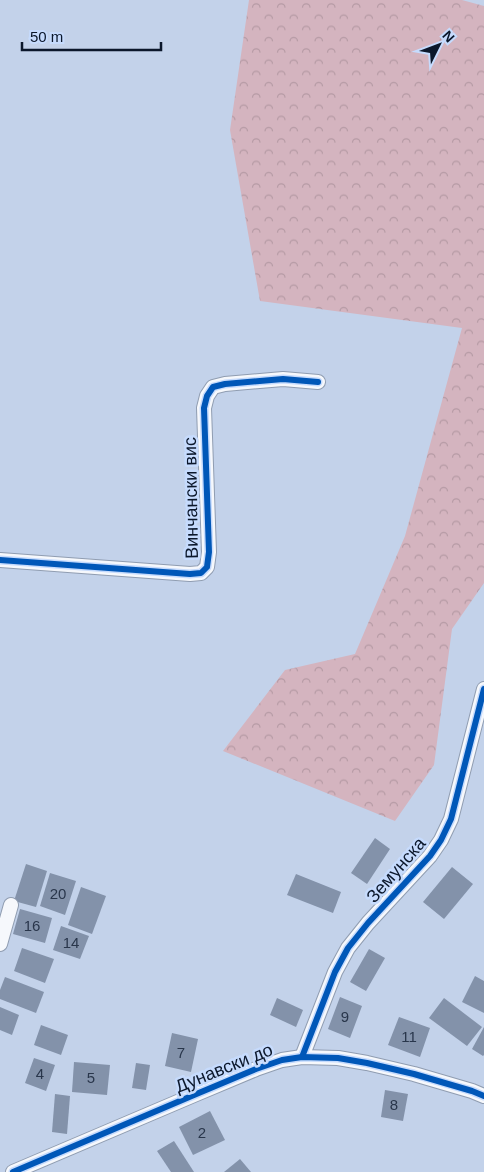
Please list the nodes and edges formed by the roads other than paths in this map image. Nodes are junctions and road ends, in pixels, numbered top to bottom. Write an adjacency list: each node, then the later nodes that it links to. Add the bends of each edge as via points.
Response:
1 (318, 382): 2 (street, Винчански вис, via 284,380 225,384 213,387 209,392 204,408 209,552 207,567 201,574)
2 (0, 560)
3 (484, 689): 6 (street, Земунска, via 451,819 441,840 348,948 335,972)
4 (11, 906): 5 (street)
5 (0, 944)
6 (302, 1057): 7 (street, Дунавски до, via 367,1063); 8 (street, Дунавски до, via 256,1069)
7 (484, 1096)
8 (13, 1172)

